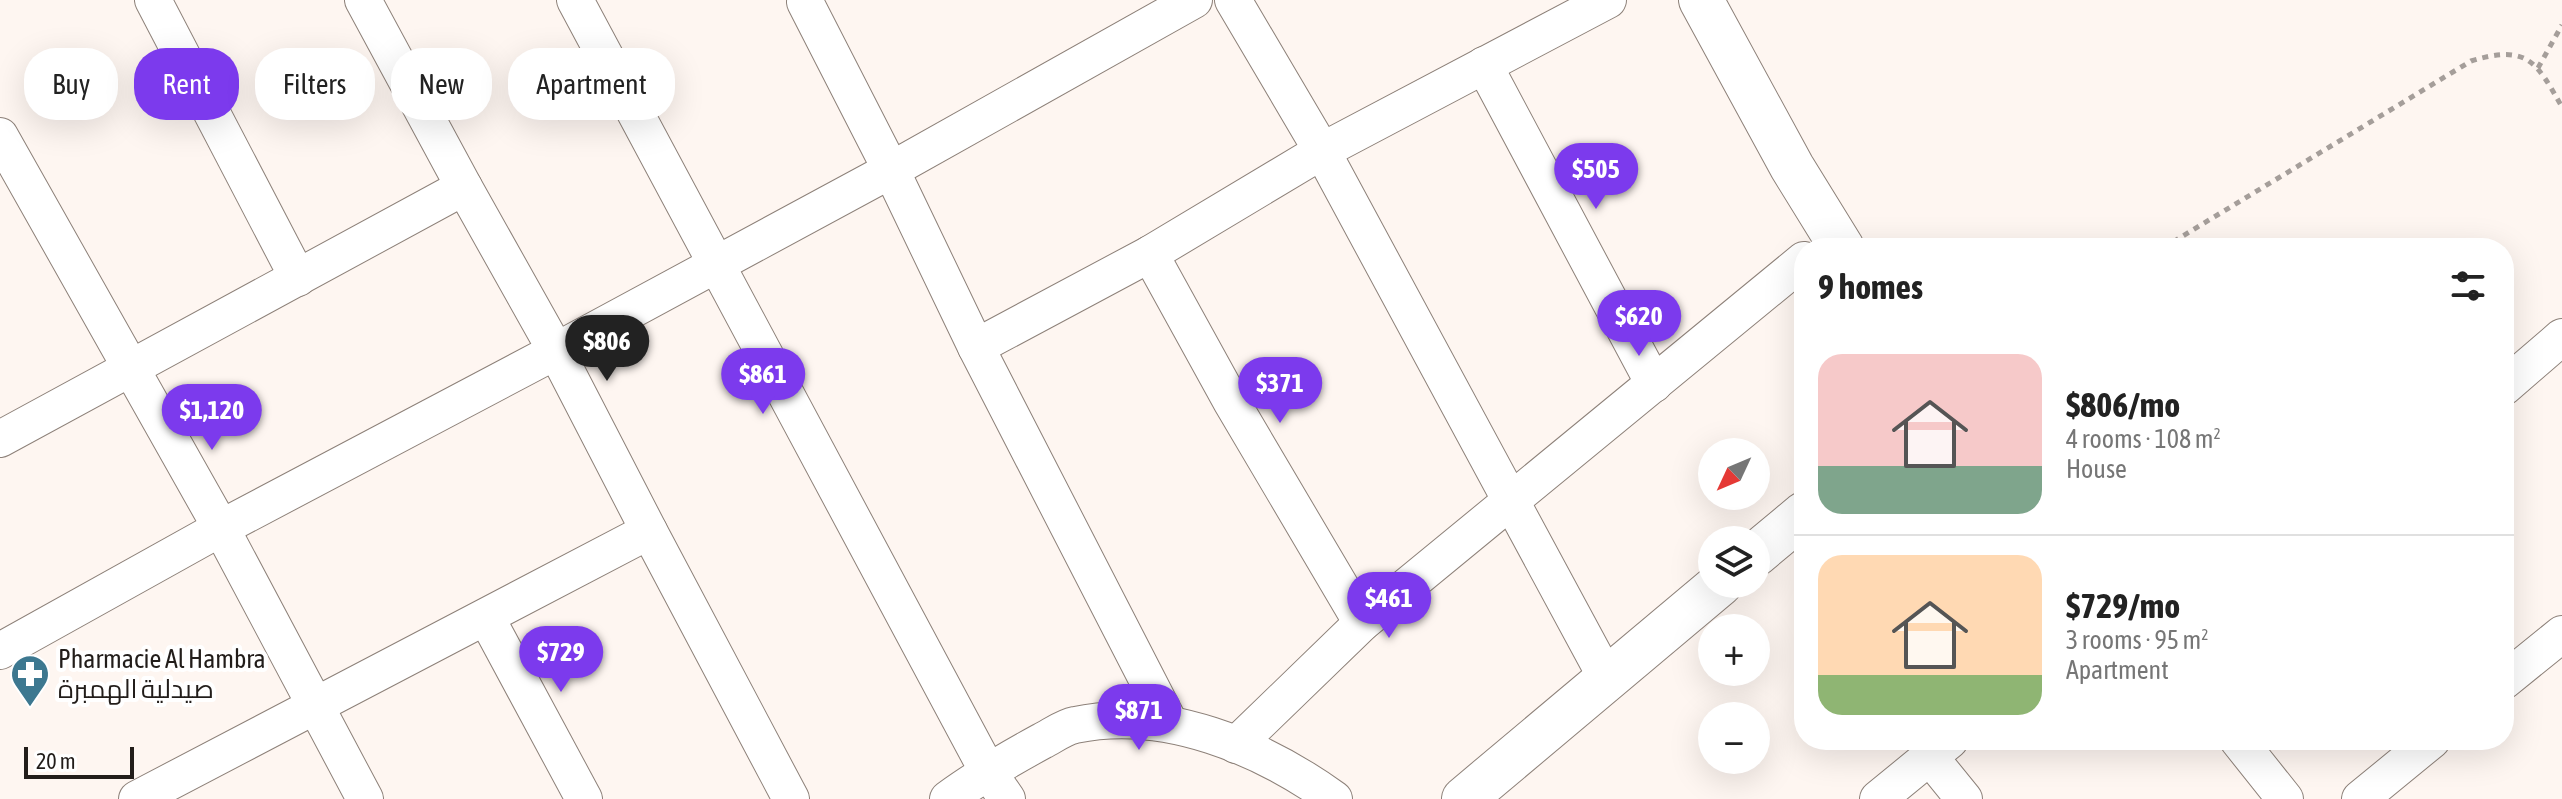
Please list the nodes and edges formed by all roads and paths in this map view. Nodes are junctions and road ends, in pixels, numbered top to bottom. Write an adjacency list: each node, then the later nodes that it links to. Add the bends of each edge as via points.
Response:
1 (153, 0): 22 (street)
2 (363, 0): 16 (street)
3 (575, 0): 20 (street)
4 (1194, 0): 15 (street)
5 (1233, 0): 14 (street)
6 (1608, 0): 10 (street)
7 (1701, 0): 17 (street, via 1792,167)
8 (805, 1): 15 (street)
9 (2562, 25): 11 (path)
10 (1484, 65): 14 (street); 28 (street)
11 (2538, 68): 12 (path); 18 (path, via 2506,52 2471,61)
12 (2562, 107)
13 (0, 136): 26 (street)
14 (1322, 151): 19 (street); 30 (street)
15 (891, 170): 20 (street); 24 (street)
16 (464, 187): 22 (street); 25 (street)
17 (1821, 238)
18 (2179, 238)
19 (1150, 254): 24 (street); 37 (street)
20 (715, 264): 25 (street); 49 (street)
21 (1794, 273): 28 (street)
22 (298, 278): 26 (street)
23 (2562, 337): 27 (street)
24 (976, 347): 43 (street)
25 (556, 351): 32 (street); 33 (street)
26 (131, 369): 29 (street); 32 (street)
27 (2514, 378)
28 (1654, 384): 30 (street)
29 (0, 439)
30 (1511, 502): 37 (street); 41 (street)
31 (1794, 522): 34 (street)
32 (221, 528): 39 (street); 42 (street)
33 (649, 531): 36 (street); 53 (street)
34 (1770, 542)
35 (1703, 598): 41 (street)
36 (486, 617): 42 (street); 52 (street)
37 (1362, 623): 44 (street)
38 (2562, 634): 40 (street)
39 (0, 651)
40 (2514, 673)
41 (1607, 679): 56 (street)
42 (316, 707): 50 (street); 51 (street)
43 (1170, 724): 44 (street); 49 (street, via 1125,720 1072,725)
44 (1236, 745): 55 (street)
45 (1937, 750): 57 (street)
46 (1940, 750): 58 (street)
47 (2246, 750): 59 (street)
48 (2420, 750): 60 (street)
49 (997, 784): 54 (street)
50 (159, 794)
51 (365, 799)
52 (584, 799)
53 (791, 799)
54 (948, 799)
55 (1334, 799)
56 (1464, 799)
57 (1878, 799)
58 (1964, 799)
59 (2285, 799)
60 (2360, 799)

